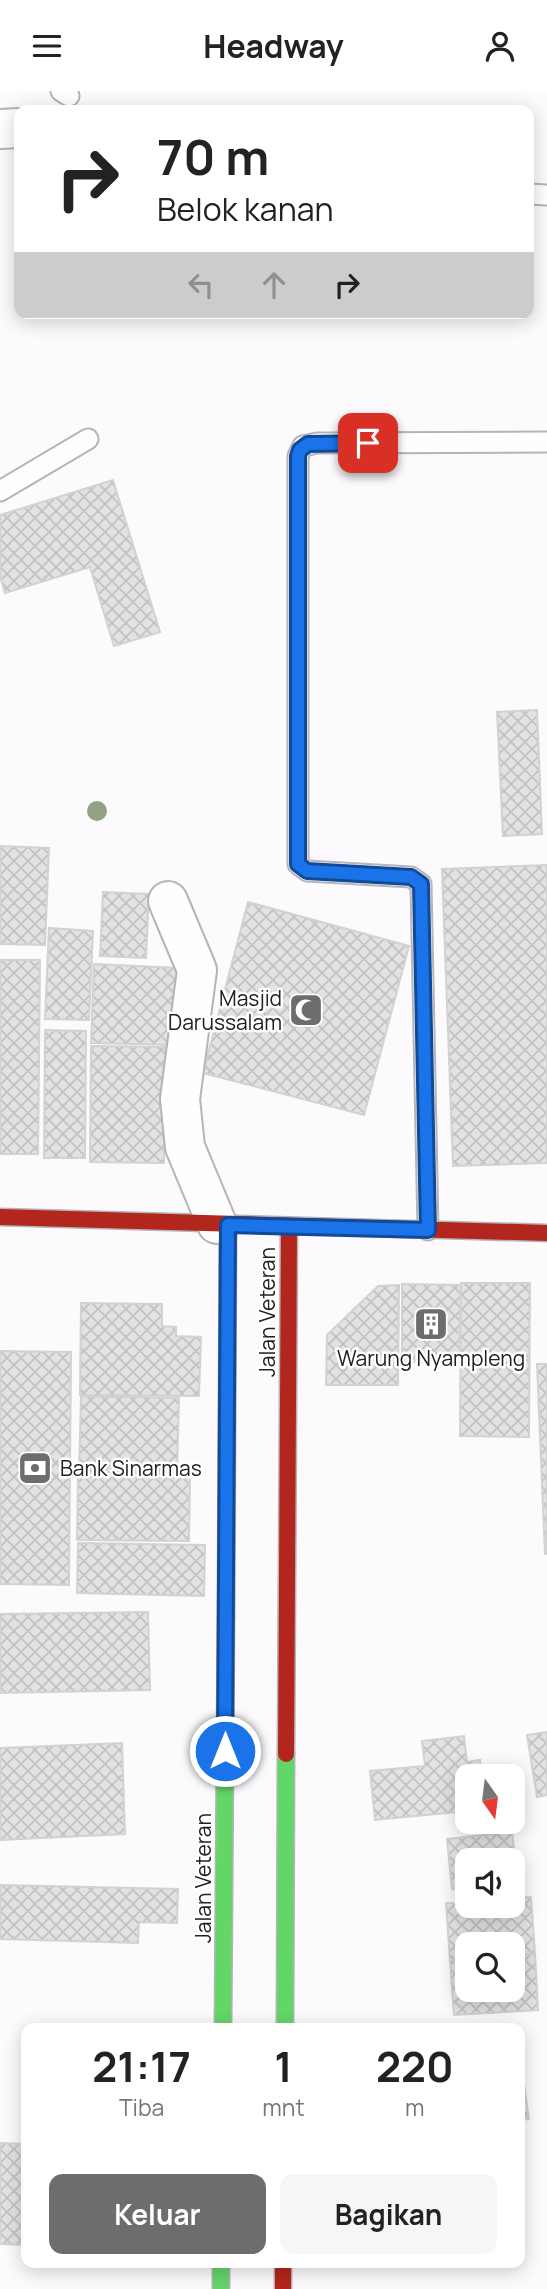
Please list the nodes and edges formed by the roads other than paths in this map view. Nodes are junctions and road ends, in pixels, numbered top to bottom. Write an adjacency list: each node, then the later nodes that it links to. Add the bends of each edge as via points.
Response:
1 (88, 439): 3 (lane)
2 (547, 442): 8 (lane, via 317,443 303,446 298,456 298,864 307,871 411,877 421,884)
3 (0, 491)
4 (168, 901): 6 (street, via 197,971 180,1099 185,1147)
5 (0, 1217): 6 (main road)
6 (223, 1224): 7 (main road); 10 (main road, Jalan Veteran)
7 (289, 1226): 8 (main road); 11 (main road, Jalan Veteran)
8 (428, 1230): 9 (main road)
9 (547, 1233)
10 (223, 2023)
11 (285, 2023)
12 (221, 2268): 14 (main road)
13 (283, 2268): 15 (main road)
14 (221, 2289)
15 (283, 2289)

